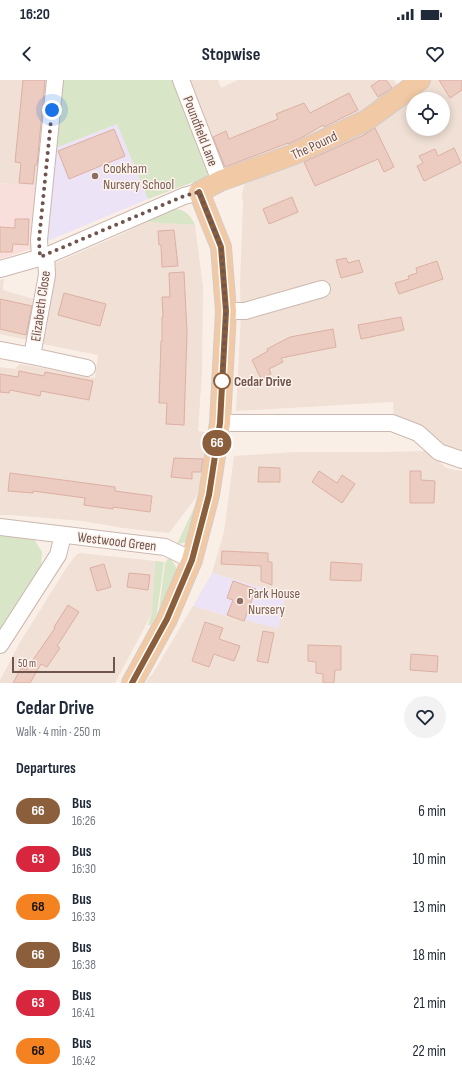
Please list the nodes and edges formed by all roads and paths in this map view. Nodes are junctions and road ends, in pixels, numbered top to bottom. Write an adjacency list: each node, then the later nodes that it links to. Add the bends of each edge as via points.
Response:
1 (55, 80): 6 (street, Elizabeth Close, via 39,240)
2 (181, 80): 4 (street, Poundfield Lane)
3 (415, 82): 4 (main road, The Pound, via 367,120 292,155)
4 (220, 181): 5 (main road, The Pound)
5 (199, 192): 6 (street); 9 (main road, via 221,247)
6 (43, 256): 7 (street); 11 (street, Elizabeth Close, via 48,275)
7 (0, 269)
8 (322, 289): 9 (street, via 245,311)
9 (226, 311): 13 (main road)
10 (1, 350): 11 (street, Elizabeth Close)
11 (32, 356): 12 (street, Elizabeth Close)
12 (87, 368)
13 (220, 423): 14 (street, via 392,423 418,433 439,452); 17 (main road, via 209,495)
14 (462, 460)
15 (0, 527): 16 (street, Westwood Green)
16 (63, 534): 17 (street, Westwood Green, via 165,547); 18 (street, Westwood Green, via 58,555)
17 (192, 560): 19 (main road, via 167,619)
18 (0, 645)
19 (132, 683)

